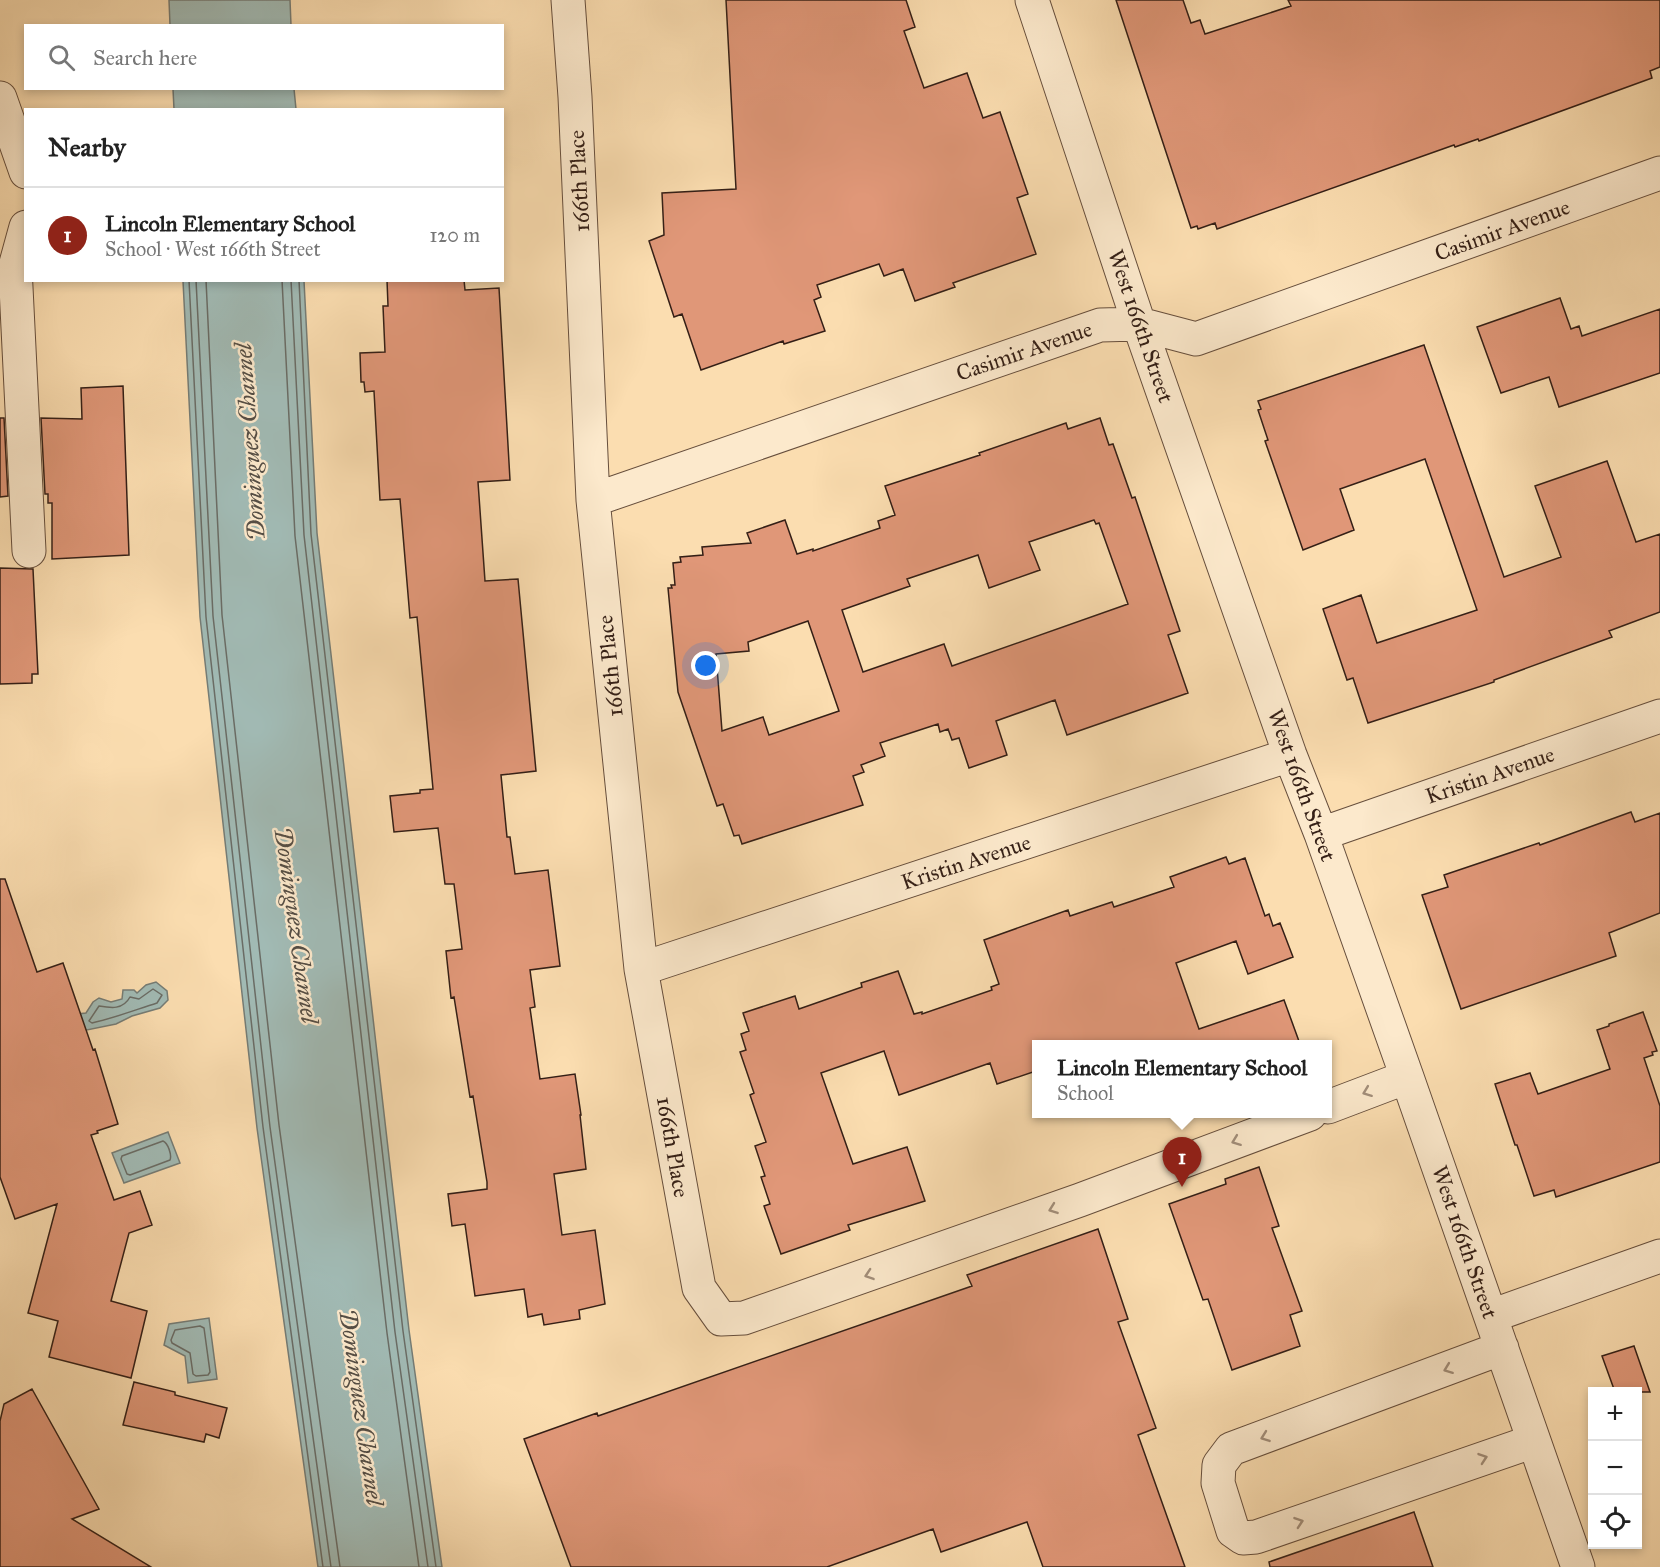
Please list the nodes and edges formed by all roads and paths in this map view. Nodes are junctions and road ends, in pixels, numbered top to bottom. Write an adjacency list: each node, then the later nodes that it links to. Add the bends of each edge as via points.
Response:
1 (568, 0): 8 (street, 166th Place)
2 (1032, 0): 7 (street, West 166th Street)
3 (0, 98): 4 (street)
4 (24, 166)
5 (1660, 173): 7 (street, Casimir Avenue, via 1196,339)
6 (24, 234): 9 (street, via 15,267)
7 (1139, 324): 8 (street, Casimir Avenue, via 1100,324); 11 (street, West 166th Street)
8 (593, 500): 13 (street, 166th Place)
9 (29, 551)
10 (1660, 716): 12 (street, Kristin Avenue)
11 (1290, 755): 12 (street, West 166th Street); 13 (street, Kristin Avenue)
12 (1321, 834): 14 (street, West 166th Street)
13 (642, 969): 16 (street, 166th Place, one-way to 13, via 905,1263 744,1318 721,1319 699,1288)
14 (1407, 1077): 15 (street, one-way to 15); 18 (street, West 166th Street)
15 (1332, 1105)
16 (1296, 1118)
17 (1660, 1256): 18 (street)
18 (1491, 1316): 19 (street, West 166th Street)
19 (1502, 1348): 20 (street, West 166th Street); 20 (street, one-way to 20, via 1231,1449 1220,1465 1218,1483 1233,1531 1243,1538 1256,1537)
20 (1534, 1441): 21 (street, West 166th Street)
21 (1578, 1567)

